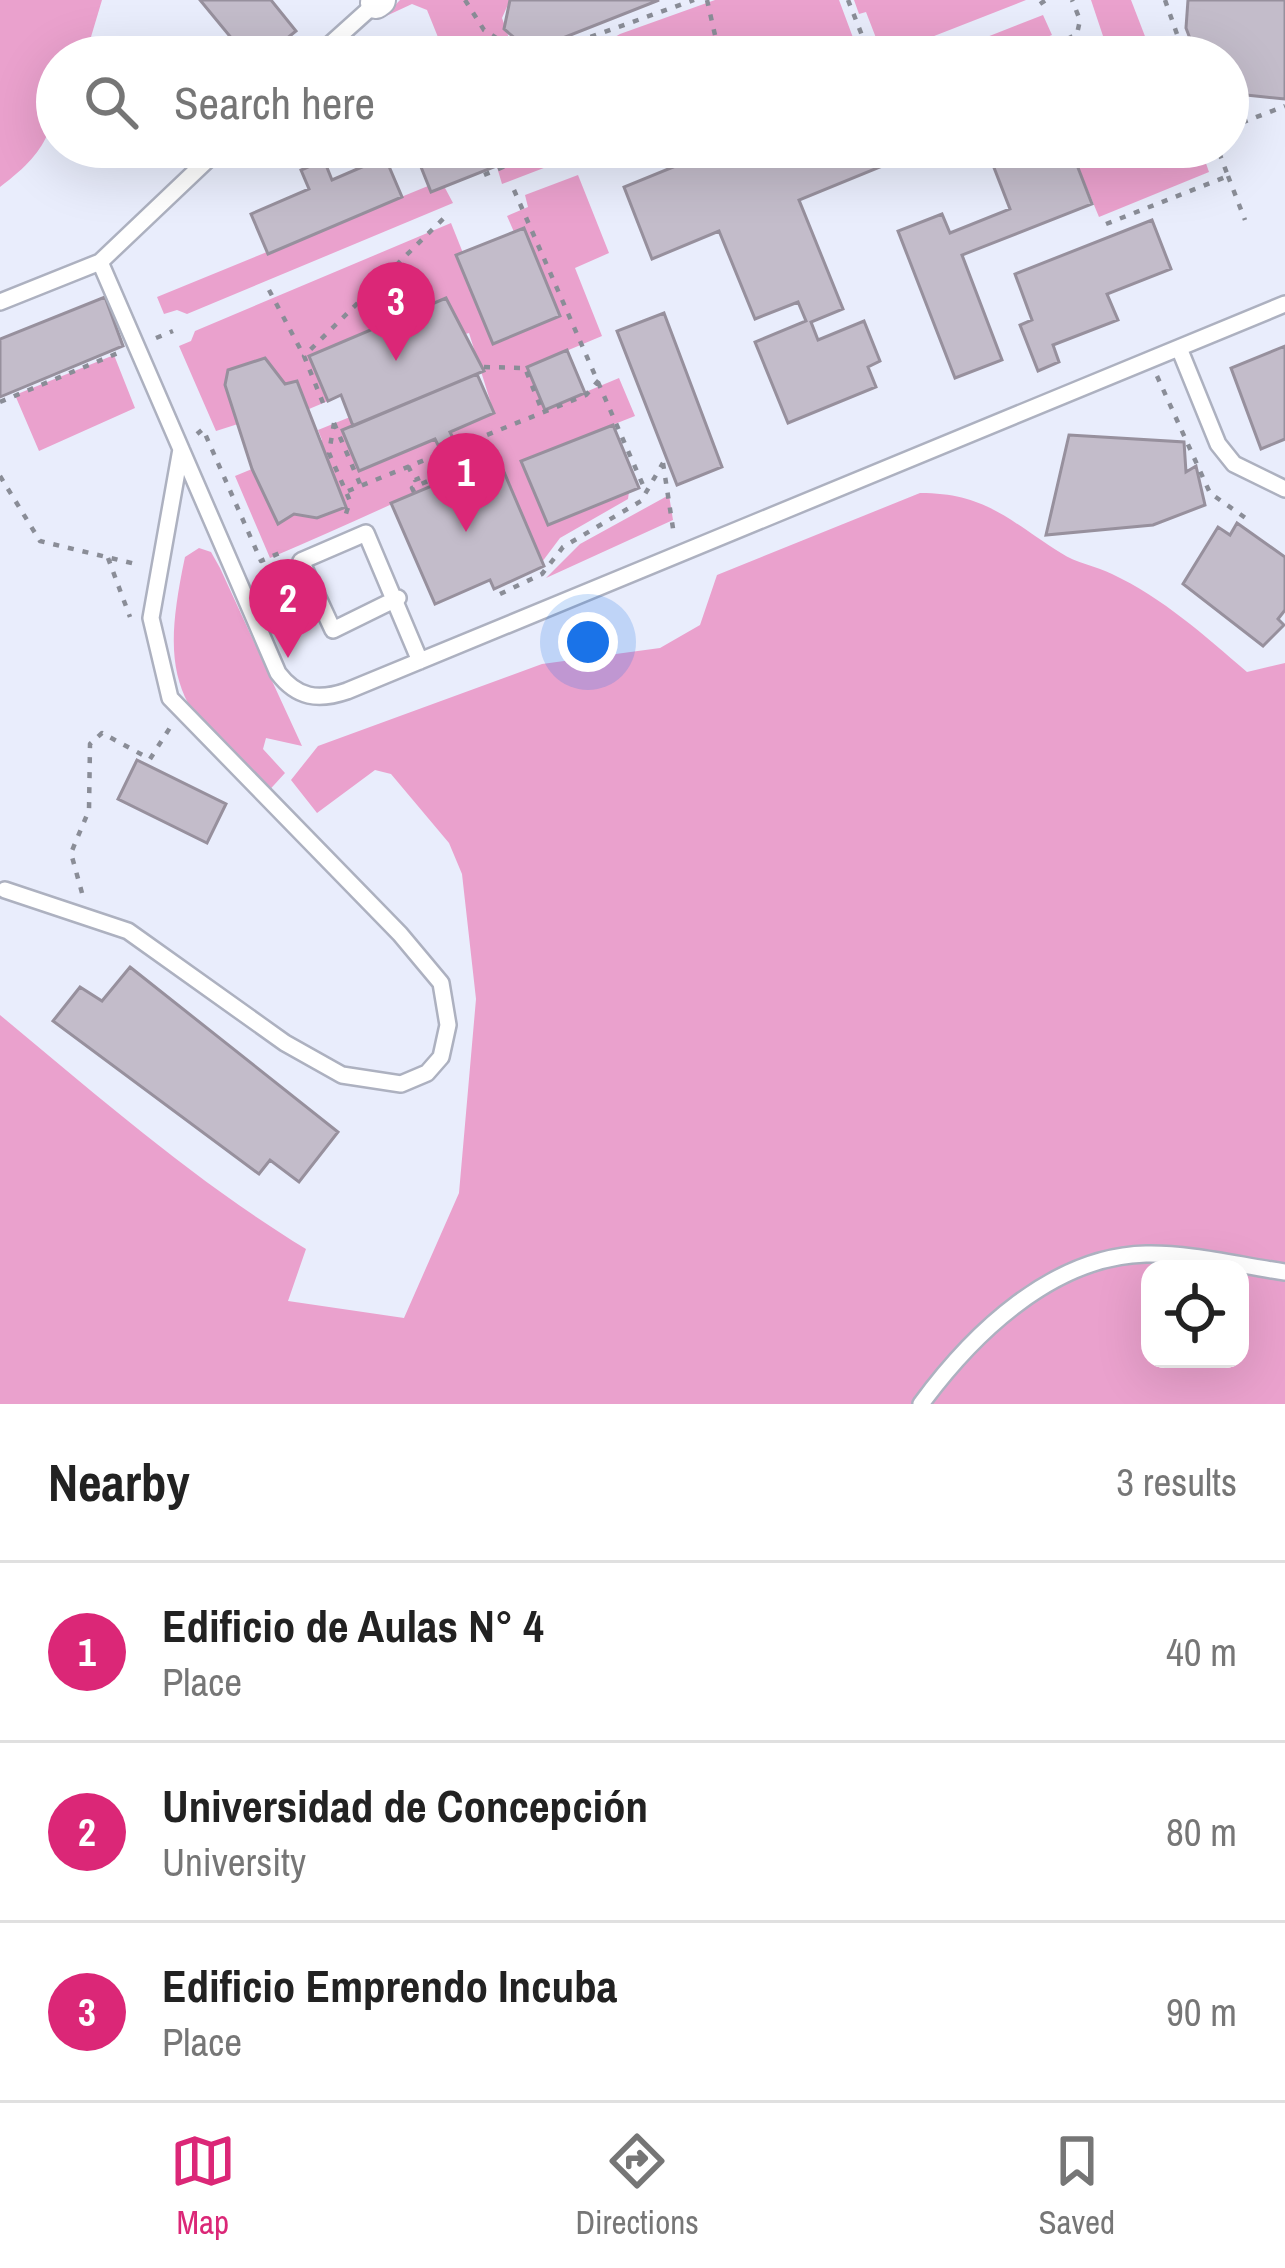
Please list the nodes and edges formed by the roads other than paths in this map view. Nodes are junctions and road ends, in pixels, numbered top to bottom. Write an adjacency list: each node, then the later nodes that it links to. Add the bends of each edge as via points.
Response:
1 (378, 2): 2 (lane)
2 (340, 36)
3 (199, 168): 4 (lane)
4 (100, 262): 5 (lane); 8 (lane)
5 (0, 302)
6 (1285, 304): 7 (lane)
7 (1179, 348): 9 (lane, via 1218,445 1234,464); 11 (lane)
8 (182, 446): 11 (lane, via 285,682 304,696 334,696); 12 (lane, via 151,618 170,698 423,960 441,983 446,1040 436,1064 415,1081 341,1076 128,931)
9 (1285, 489)
10 (398, 598): 10 (lane, via 366,533 301,561 332,630); 11 (lane)
11 (420, 661)
12 (5, 890)
13 (1285, 1272): 14 (lane, via 1146,1254 1076,1268 1018,1301)
14 (921, 1404)

